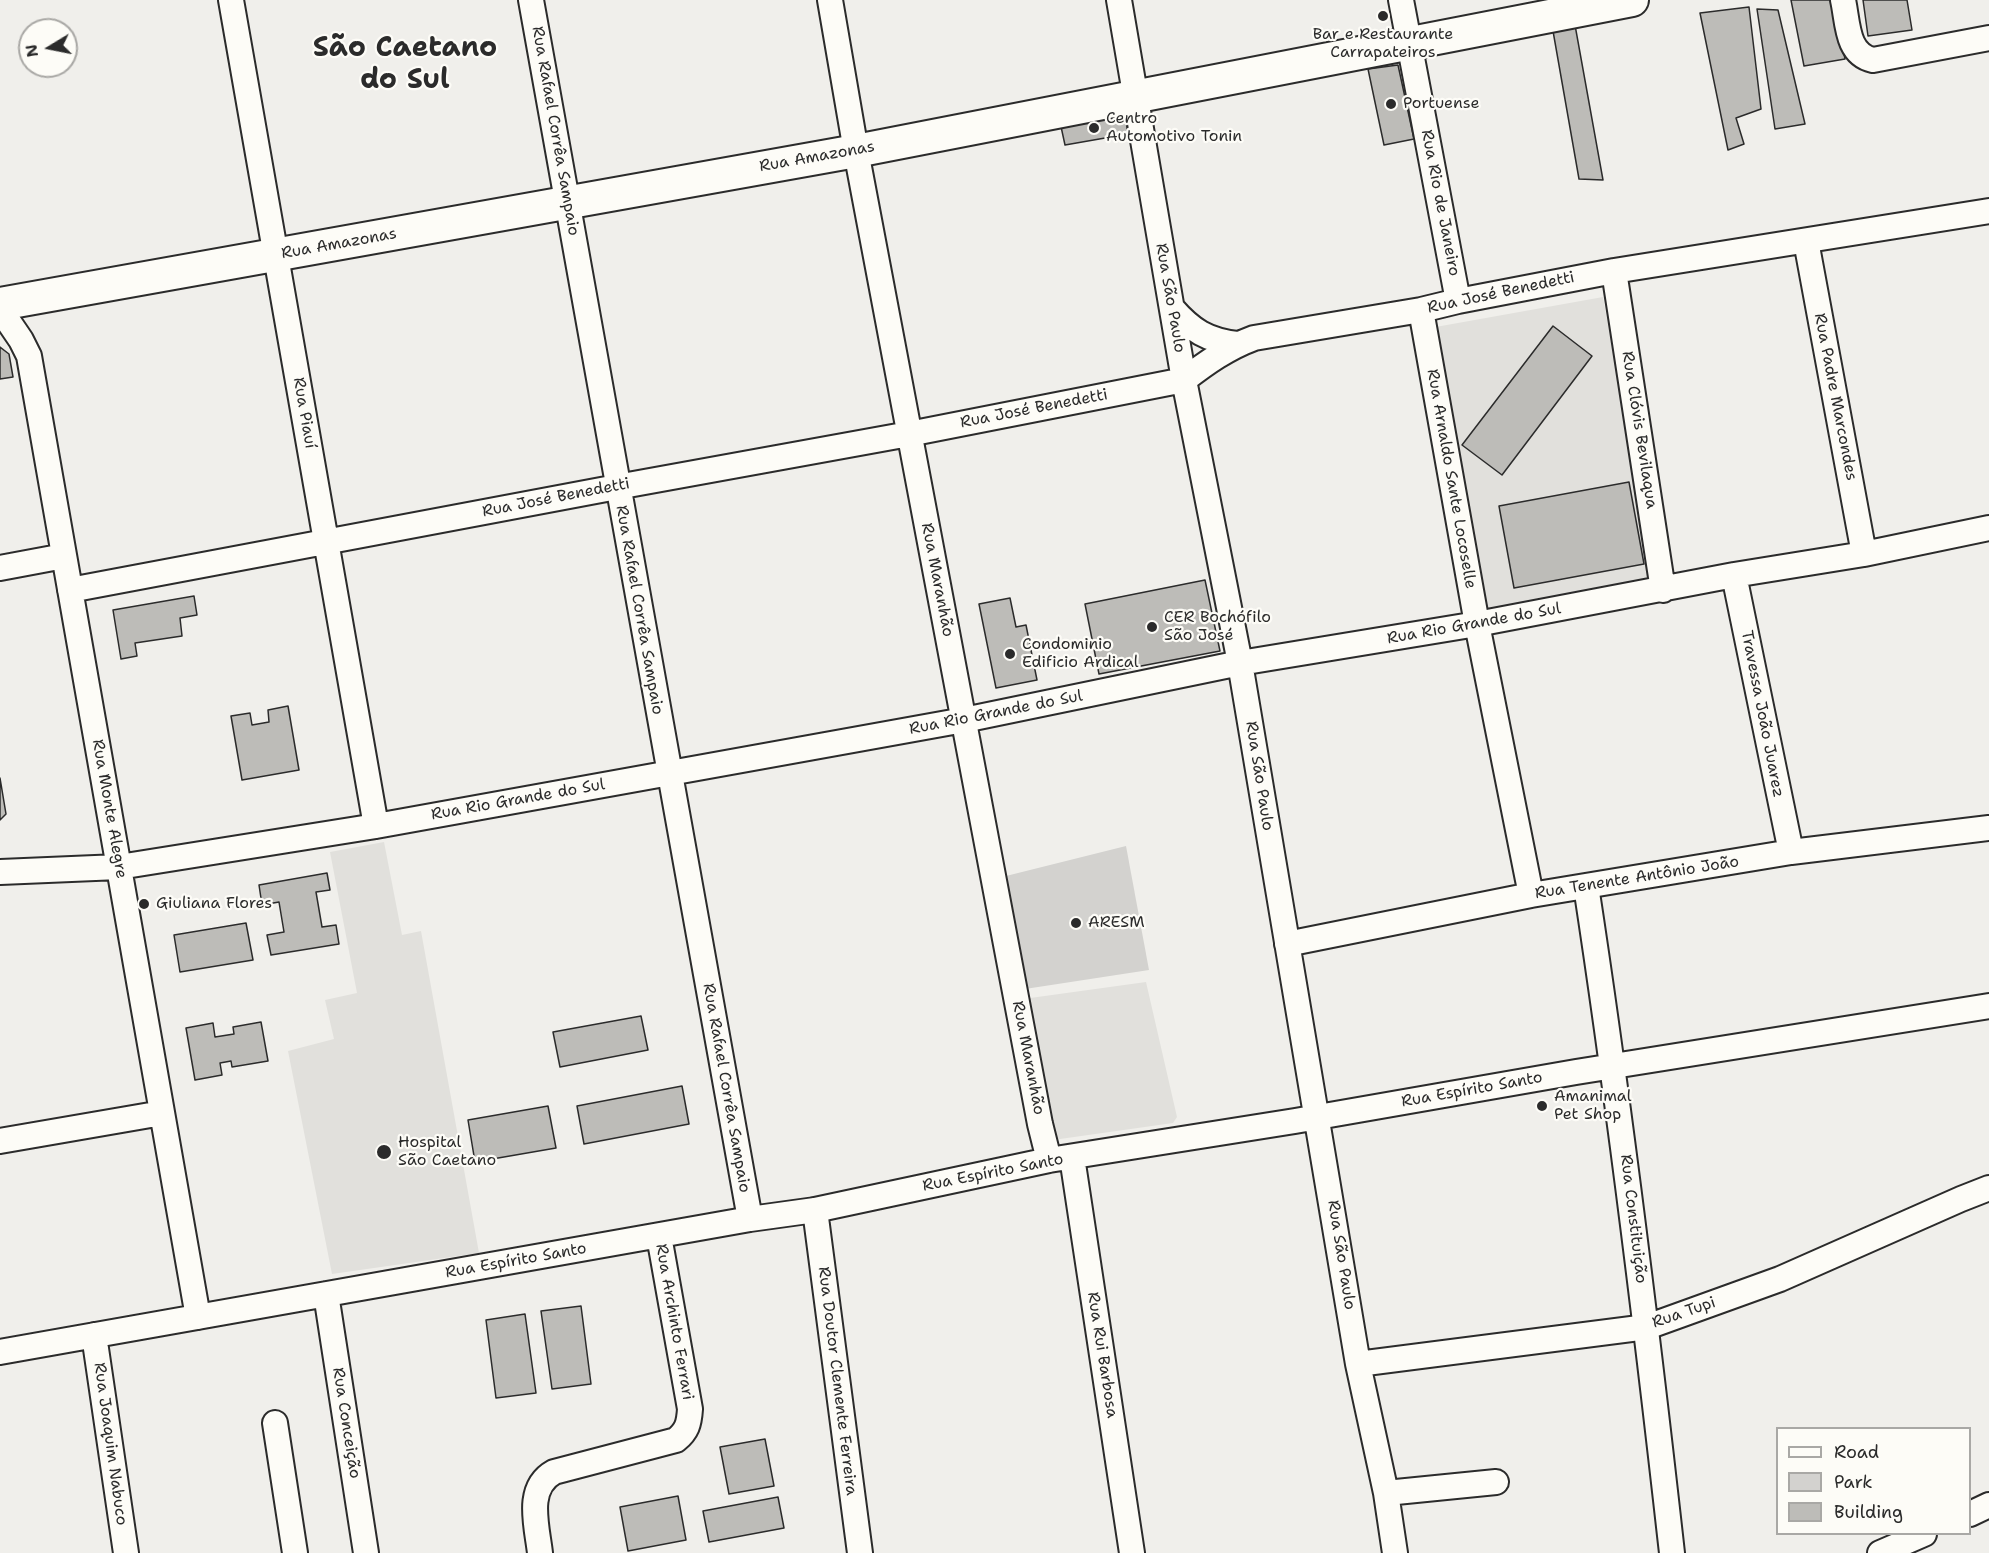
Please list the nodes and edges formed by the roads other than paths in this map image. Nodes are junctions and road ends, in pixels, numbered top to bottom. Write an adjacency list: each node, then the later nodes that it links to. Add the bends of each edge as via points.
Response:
1 (231, 0): 15 (street, Rua Piauí)
2 (531, 0): 12 (street, Rua Rafael Corrêa Sampaio)
3 (830, 0): 11 (street, Rua Maranhão)
4 (1119, 0): 10 (street, Rua São Paulo)
5 (1401, 0): 9 (street, Rua Rio de Janeiro)
6 (1632, 0): 9 (main road, Rua Amazonas)
7 (1844, 0): 8 (street, via 1852,46 1865,58 1873,60)
8 (1989, 38)
9 (1410, 44): 10 (main road, Rua Amazonas); 17 (street, Rua Rio de Janeiro)
10 (1137, 98): 11 (main road, Rua Amazonas); 19 (street, Rua São Paulo)
11 (856, 151): 12 (main road, Rua Amazonas); 24 (street, Rua Maranhão)
12 (567, 202): 15 (main road, Rua Amazonas); 25 (street, Rua Rafael Corrêa Sampaio)
13 (1989, 211): 14 (street, Rua José Benedetti)
14 (1806, 241): 16 (street, Rua José Benedetti); 28 (street, Rua Padre Marcondes)
15 (277, 255): 18 (main road, Rua Amazonas); 27 (street, Rua Piauí)
16 (1614, 271): 17 (street, Rua José Benedetti); 33 (street, Rua Clóvis Bevilaqua)
17 (1458, 300): 21 (street, Rua José Benedetti)
18 (0, 304)
19 (1172, 308): 22 (street, via 1200,334 1218,342); 23 (street, Rua São Paulo)
20 (0, 309): 29 (street, Rua Monte Alegre, via 29,356)
21 (1420, 310): 22 (street, Rua José Benedetti); 34 (street, Rua Arnaldo Sante Locoselle)
22 (1237, 344): 23 (street, Rua José Benedetti)
23 (1184, 380): 24 (street, Rua José Benedetti); 35 (street, Rua São Paulo)
24 (909, 434): 25 (street, Rua José Benedetti); 36 (street, Rua Maranhão)
25 (617, 486): 27 (street, Rua José Benedetti); 37 (street, Rua Rafael Corrêa Sampaio)
26 (1989, 528): 28 (street, Rua Rio Grande do Sul)
27 (327, 542): 32 (street, Rua José Benedetti); 38 (street, Rua Piauí)
28 (1864, 554): 31 (street, Rua Rio Grande do Sul)
29 (64, 556): 30 (street); 32 (street, Rua Monte Alegre)
30 (0, 568)
31 (1734, 575): 33 (street, Rua Rio Grande do Sul); 40 (street, Travessa João Juarez)
32 (70, 590): 41 (street, Rua Monte Alegre)
33 (1663, 590): 34 (street, Rua Rio Grande do Sul)
34 (1477, 624): 35 (street, Rua Rio Grande do Sul); 44 (street, Rua Arnaldo Sante Locoselle)
35 (1240, 663): 36 (street, Rua Rio Grande do Sul); 45 (street, Rua São Paulo)
36 (964, 720): 37 (street, Rua Rio Grande do Sul); 51 (street, Rua Maranhão, via 1038,1113)
37 (669, 773): 38 (street, Rua Rio Grande do Sul); 54 (street, Rua Rafael Corrêa Sampaio)
38 (376, 826): 41 (street, Rua Rio Grande do Sul)
39 (1989, 828): 40 (street, Rua Tenente Antônio João)
40 (1791, 852): 43 (street, Rua Tenente Antônio João)
41 (119, 867): 42 (street, Rua Rio Grande do Sul); 48 (street, Rua Monte Alegre)
42 (0, 872)
43 (1586, 886): 44 (street, Rua Tenente Antônio João); 47 (street, Rua Constituição)
44 (1531, 895): 45 (street, Rua Tenente Antônio João)
45 (1287, 944): 49 (street, Rua São Paulo)
46 (1989, 1006): 47 (street, Rua Espírito Santo)
47 (1614, 1066): 49 (street, Rua Espírito Santo); 58 (street, Rua Constituição)
48 (162, 1113): 50 (street); 57 (street, Rua Monte Alegre)
49 (1317, 1117): 51 (street, Rua Espírito Santo); 61 (street, Rua São Paulo)
50 (0, 1141)
51 (1060, 1159): 53 (street, Rua Espírito Santo); 73 (street, Rua Rui Barbosa)
52 (1989, 1188): 58 (street, Rua Tupi, via 1780,1279)
53 (815, 1210): 54 (street, Rua Espírito Santo); 72 (street, Rua Doutor Clemente Ferreira)
54 (750, 1220): 55 (street, Rua Espírito Santo)
55 (659, 1236): 56 (street, Rua Espírito Santo); 71 (street, Rua Archinto Ferrari, via 690,1409 686,1432 675,1440 546,1477 540,1483 535,1509)
56 (326, 1294): 57 (street, Rua Espírito Santo); 70 (street, Rua Conceição)
57 (198, 1317): 59 (street, Rua Espírito Santo)
58 (1647, 1327): 61 (street, Rua Tupi); 75 (street, Rua Constituição)
59 (94, 1335): 60 (street, Rua Espírito Santo); 68 (street, Rua Joaquim Nabuco)
60 (0, 1352)
61 (1358, 1364): 64 (street, Rua São Paulo)
62 (275, 1423): 69 (street)
63 (1496, 1482): 64 (street)
64 (1386, 1493): 74 (street, Rua São Paulo)
65 (1989, 1505): 66 (street)
66 (1971, 1514)
67 (1920, 1535): 76 (street)
68 (126, 1553)
69 (295, 1553)
70 (366, 1553)
71 (540, 1553)
72 (860, 1553)
73 (1132, 1553)
74 (1395, 1553)
75 (1672, 1553)
76 (1880, 1553)

